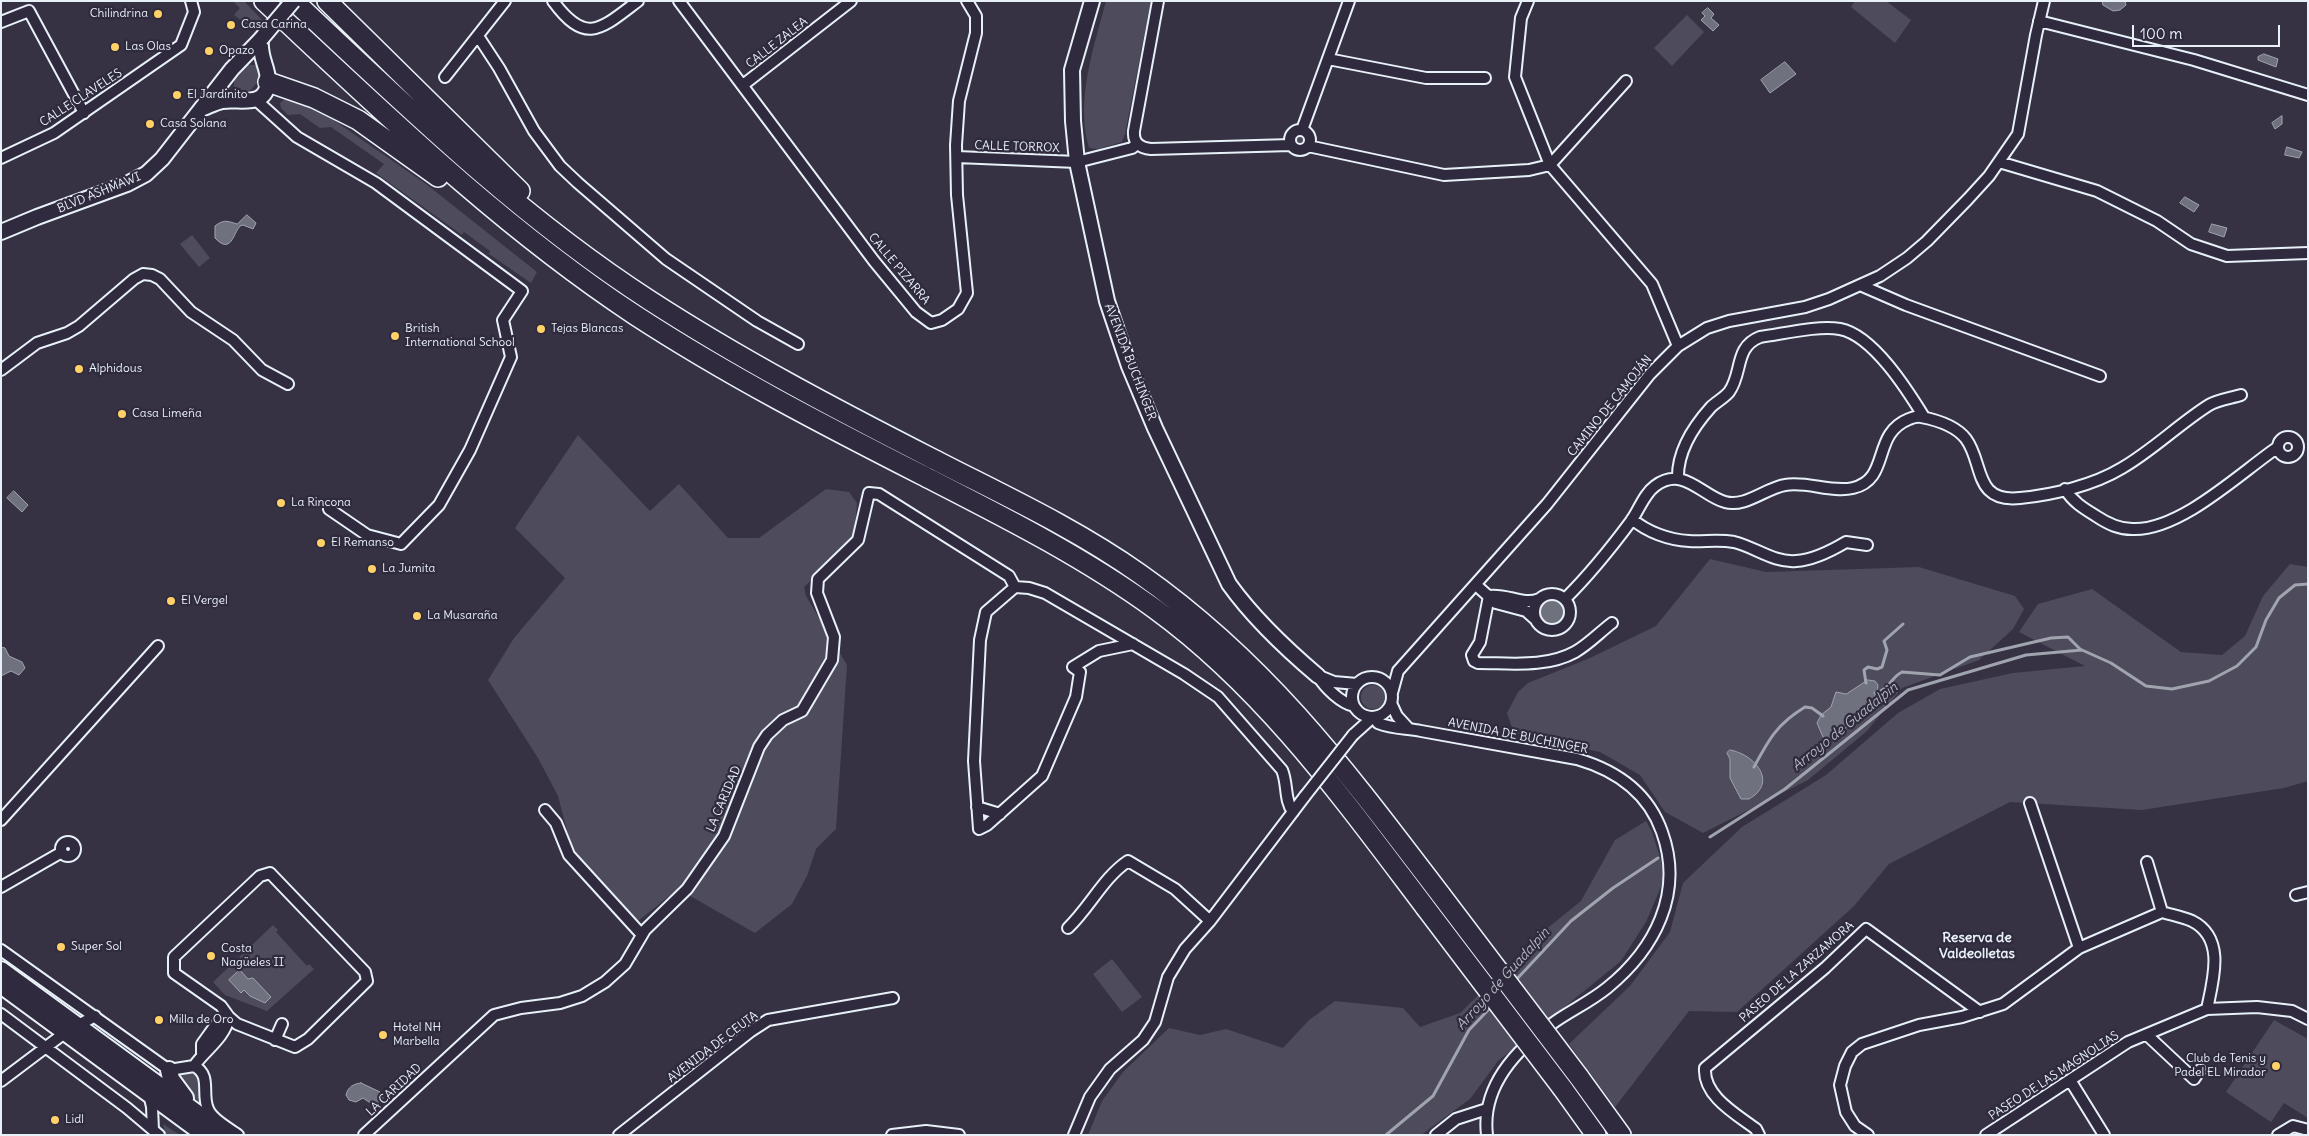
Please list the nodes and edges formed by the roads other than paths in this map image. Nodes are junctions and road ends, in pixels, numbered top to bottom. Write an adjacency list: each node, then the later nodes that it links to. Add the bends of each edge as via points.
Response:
1 (191, 1): 31 (street, CALLE CLAVELES, via 194,12 180,45)
2 (264, 1): 41 (highway)
3 (293, 1): 19 (street, BLVD ASHMAWI, bridge); 42 (highway, via 441,139)
4 (327, 1): 42 (highway, via 525,196)
5 (505, 1): 18 (street)
6 (552, 1): 7 (street, via 566,20 577,27 592,29 604,25)
7 (638, 1)
8 (679, 1): 26 (street, CALLE PIZARRA)
9 (851, 1): 26 (street, CALLE ZALEA)
10 (967, 1): 36 (street, CALLE PIZARRA, via 976,16 976,33 959,101)
11 (1092, 1): 38 (street, AVENIDA BUCHINGER, via 1072,70)
12 (1158, 1): 33 (street, via 1134,131)
13 (1349, 1): 20 (street)
14 (1528, 1): 40 (street, via 1521,18 1515,77)
15 (2044, 1): 16 (street, CAMINO DE CAMOJÁN)
16 (2039, 21): 27 (street, via 2194,60); 39 (street, CAMINO DE CAMOJÁN, via 2018,134)
17 (1, 22): 31 (street, via 29,11)
18 (478, 36): 23 (street); 46 (street, via 534,131 566,171 666,259 757,321)
19 (262, 39): 21 (street, BLVD ASHMAWI); 22 (street, via 260,50)
20 (1328, 59): 24 (street, via 1426,78); 32 (street)
21 (233, 70): 22 (street, via 250,60 258,62); 28 (street, via 228,87); 30 (street, BLVD ASHMAWI)
22 (266, 76): 29 (street, via 262,95); 41 (highway, via 358,120 450,186)
23 (445, 78)
24 (1485, 78)
25 (1626, 81): 40 (street)
26 (742, 86): 36 (street, CALLE PIZARRA, via 874,261 916,312 931,323 958,309 967,293 957,195)
27 (2308, 95)
28 (237, 100): 29 (street, via 247,103); 30 (street, via 220,101)
29 (256, 100): 56 (street, via 297,137 376,183 522,290 503,320 511,357 470,450 439,505 401,544 367,535)
30 (200, 109): 43 (street, BLVD ASHMAWI, via 162,159 146,174)
31 (84, 113): 37 (street, CALLE CLAVELES, via 54,133)
32 (1302, 130): 34 (street, via 1292,134); 35 (street, via 1310,138)
33 (1137, 144): 34 (street, via 1145,149); 38 (street, CALLE TORROX)
34 (1291, 145): 35 (street, via 1298,149)
35 (1308, 146): 40 (street, via 1444,175 1529,170)
36 (957, 157): 38 (street, CALLE TORROX)
37 (1, 158)
38 (1077, 162): 69 (street, AVENIDA BUCHINGER, via 1107,301 1154,428 1229,584 1286,649)
39 (1999, 162): 44 (street, via 2097,191 2157,221 2191,244 2227,256); 45 (street, CAMINO DE CAMOJÁN, via 1927,241 1880,276)
40 (1550, 164): 47 (street, via 1652,284)
41 (485, 203): 129 (highway, bridge, via 635,315 730,374 1026,529 1156,610 1225,668 1316,764)
42 (546, 226): 130 (highway, bridge, via 649,300 744,358 1062,526 1139,573 1239,653 1298,714 1346,771)
43 (1, 232)
44 (2308, 253)
45 (1860, 285): 47 (street, CAMINO DE CAMOJÁN, via 1805,307 1707,328); 49 (street)
46 (798, 344)
47 (1678, 346): 59 (street, CAMINO DE CAMOJÁN, via 1650,374 1547,504)
48 (1, 370): 50 (street, via 37,343 79,326 143,274 160,279 191,312 233,340 262,370)
49 (2100, 376)
50 (288, 384)
51 (2241, 395): 55 (street, via 2210,404 2121,469)
52 (1924, 417): 54 (street, via 1904,421 1892,430 1885,440 1876,472 1852,488 1788,484 1735,503 1724,502); 54 (street, via 1908,391 1873,349 1846,330 1833,328 1760,337 1744,348 1730,390 1700,421 1682,451); 55 (street, via 1955,428 1966,439 1978,473 1992,492 2003,498)
53 (2278, 447): 55 (street, via 2212,496 2183,513 2143,529 2110,525 2071,500)
54 (1678, 479): 57 (street, via 1654,486)
55 (2065, 489)
56 (329, 509)
57 (1632, 519): 58 (street, via 1666,537 1726,541 1782,560 1808,560 1846,542); 63 (street, via 1587,577)
58 (1867, 545)
59 (1476, 585): 61 (street); 68 (street, CAMINO DE CAMOJÁN)
60 (1015, 587): 66 (street, via 1045,593); 78 (street, via 986,612 980,640 974,761); 91 (street, LA CARIDAD, via 1010,576 879,494 869,493 858,540 818,579 817,593 834,637 832,660 802,711 783,720 759,747 724,836 687,889)
61 (1489, 596): 62 (street, via 1500,594 1530,602); 64 (street, via 1496,602 1526,611); 65 (street, via 1480,642 1472,655 1478,663 1525,663 1560,658 1575,652)
62 (1539, 599): 63 (street, via 1553,594); 64 (street, via 1534,608)
63 (1565, 599): 64 (street, via 1570,616 1561,628 1546,630)
64 (1535, 619)
65 (1612, 623)
66 (1133, 644): 80 (street, via 1207,688 1228,707 1282,770); 81 (street, via 1099,651 1072,667 1080,672 1076,697 1042,776)
67 (158, 646): 82 (street)
68 (1398, 671): 70 (street, CAMINO DE CAMOJÁN); 72 (street, CAMINO DE CAMOJÁN)
69 (1318, 676): 71 (street, AVENIDA BUCHINGER, via 1334,682); 73 (street, AVENIDA BUCHINGER, via 1347,704)
70 (1379, 678): 71 (street, via 1370,677); 72 (street, via 1387,684)
71 (1357, 684): 73 (street, via 1352,696)
72 (1392, 698): 74 (street, via 1383,714); 75 (street, via 1397,716)
73 (1355, 707): 74 (street, via 1363,715); 76 (street)
74 (1374, 717): 75 (street, AVENIDA DE BUCHINGER, via 1383,726 1401,730); 76 (street)
75 (1408, 728): 114 (street, AVENIDA DE BUCHINGER, via 1599,765 1614,773 1642,797 1653,812 1667,846 1670,861 1668,895 1665,913 1656,931 1615,980 1556,1021 1514,1058 1494,1086)
76 (1353, 735): 80 (street, bridge)
77 (2030, 803): 92 (street)
78 (978, 807): 81 (street); 81 (street, via 979,830)
79 (545, 810): 91 (street, via 556,823 570,855)
80 (1293, 812): 89 (street)
81 (1000, 814)
82 (1, 820)
83 (62, 852): 85 (street)
84 (2147, 862): 88 (street)
85 (1, 887)
86 (2308, 892): 87 (street)
87 (2296, 895)
88 (2162, 912): 92 (street); 97 (street, via 2193,922 2208,934 2214,950 2215,970)
89 (1210, 921): 90 (street, via 1175,889 1128,861 1114,871); 126 (street, via 1185,949 1168,977 1155,1022 1143,1040 1110,1069 1090,1098)
90 (1068, 928)
91 (642, 935): 122 (street, LA CARIDAD, via 625,964 582,996 494,1015)
92 (2079, 948): 98 (street, via 2003,1004)
93 (1, 950): 100 (street)
94 (1, 970): 104 (main road)
95 (1, 984): 104 (main road)
96 (894, 998): 123 (street, AVENIDA DE CEUTA, via 768,1020)
97 (2207, 1009): 102 (street, PASEO DE LAS MAGNOLIAS, via 2257,1007 2292,1011); 105 (street, PASEO DE LAS MAGNOLIAS)
98 (1980, 1012): 131 (street, PASEO DE LA ZARZAMORA, via 1866,929 1825,968 1705,1068 1704,1077 1716,1099 1756,1129); 132 (street, via 1919,1025 1862,1044 1852,1052 1840,1086 1846,1112 1855,1126)
99 (1, 1014): 107 (street)
100 (96, 1016): 104 (street); 109 (street)
101 (229, 1017): 106 (street); 106 (street, via 221,1006 174,973 177,952 215,922 260,876 270,873 368,976 362,986 300,1046 287,1046); 108 (street, via 228,1025)
102 (2308, 1019)
103 (282, 1024): 106 (street)
104 (72, 1029): 107 (street); 113 (main road); 115 (main road)
105 (2147, 1034): 110 (street, via 2194,1079); 111 (street, PASEO DE LAS MAGNOLIAS, via 2128,1042)
106 (275, 1040)
107 (45, 1047): 112 (street); 118 (street)
108 (194, 1066): 109 (street); 121 (street, via 205,1078 207,1108)
109 (169, 1070): 115 (main road, via 171,1079)
110 (2200, 1070)
111 (2070, 1080): 117 (street, PASEO DE LAS MAGNOLIAS); 134 (street)
112 (1, 1081)
113 (148, 1093): 118 (street); 119 (main road)
114 (1486, 1109): 127 (street, via 1456,1119); 128 (street, AVENIDA DE BUCHINGER)
115 (193, 1110): 120 (main road)
116 (2308, 1130): 135 (street, via 2293,1126)
117 (2001, 1131): 133 (street, PASEO DE LAS MAGNOLIAS)
118 (156, 1132)
119 (205, 1135)
120 (227, 1135)
121 (238, 1135)
122 (364, 1135)
123 (619, 1135)
124 (892, 1135): 125 (street, via 926,1131)
125 (959, 1135)
126 (1074, 1135)
127 (1436, 1135)
128 (1486, 1135)
129 (1596, 1135)
130 (1621, 1135)
131 (1759, 1135)
132 (1868, 1135)
133 (1986, 1135)
134 (2104, 1135)
135 (2278, 1135)

